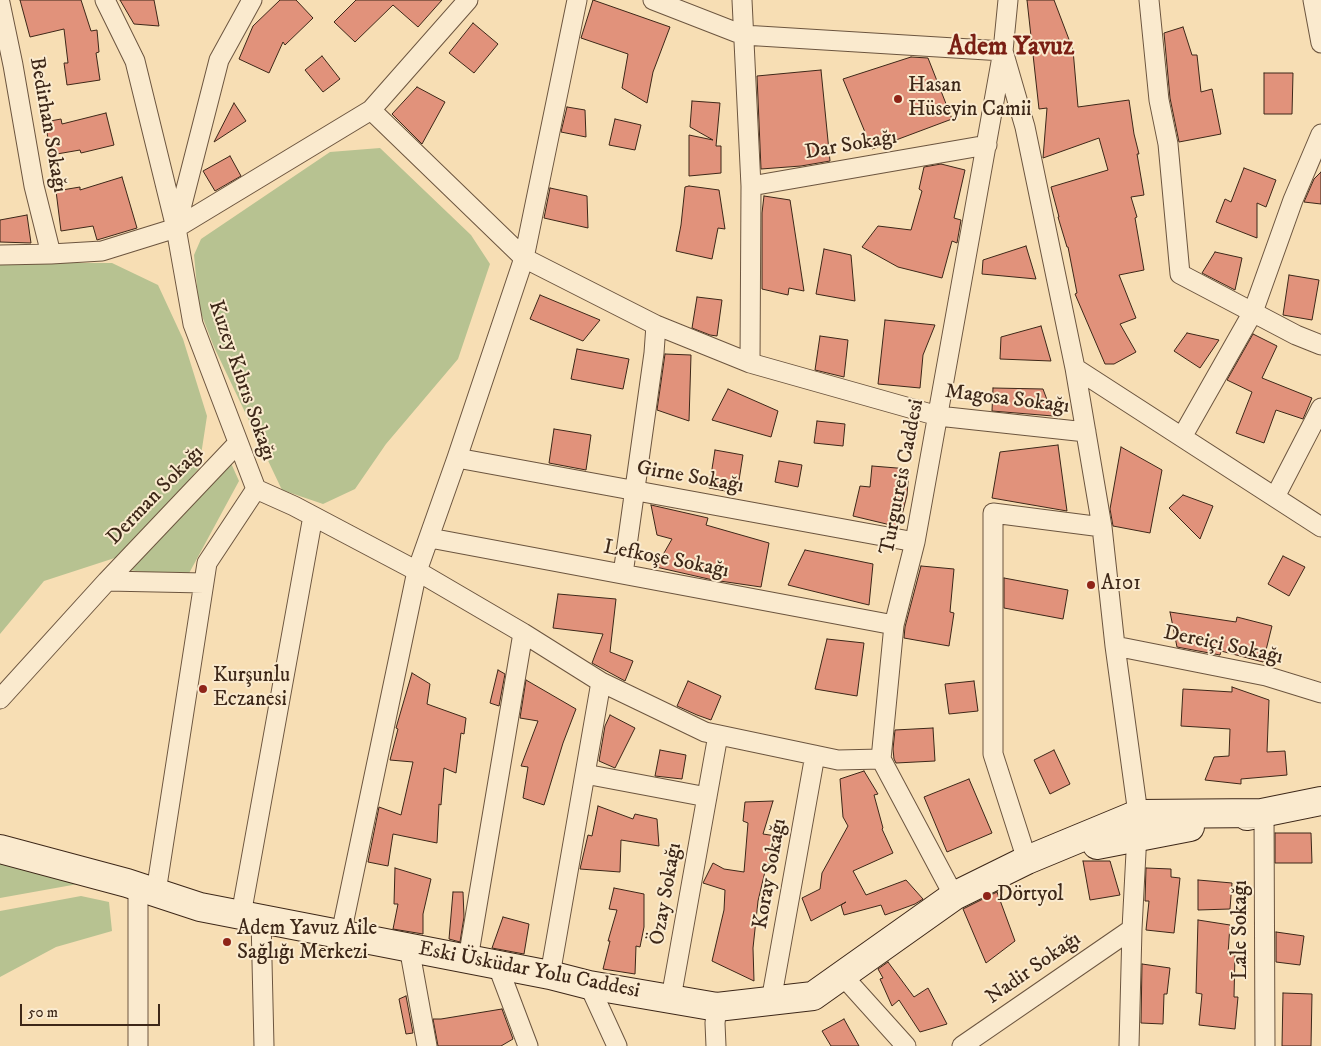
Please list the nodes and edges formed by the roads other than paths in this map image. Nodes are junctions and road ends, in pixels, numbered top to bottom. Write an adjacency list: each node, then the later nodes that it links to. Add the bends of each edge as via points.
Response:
1 (105, 0): 18 (street, Kuzey Kıbrıs Sokağı, via 135,61)
2 (252, 0): 18 (street, via 219,60)
3 (468, 0): 14 (street)
4 (577, 0): 21 (street)
5 (652, 0): 11 (street)
6 (742, 0): 11 (street)
7 (1008, 0): 13 (street, Turgutreis Caddesi)
8 (1149, 0): 22 (street, via 1159,100 1168,144 1180,274)
9 (1313, 0): 12 (street)
10 (0, 3): 19 (street, Bedirhan Sokağı, via 34,186)
11 (743, 35): 13 (street); 17 (street)
12 (1321, 43)
13 (1003, 51): 16 (street, Turgutreis Caddesi); 26 (street, via 1026,127)
14 (371, 110): 18 (street); 21 (street, Magosa Sokağı)
15 (1321, 134): 22 (street, via 1293,200)
16 (987, 145): 17 (street, Dar Sokağı); 28 (street, Turgutreis Caddesi)
17 (752, 186): 25 (street)
18 (176, 228): 19 (street, via 102,251); 31 (street, Kuzey Kıbrıs Sokağı, via 193,324)
19 (51, 254): 20 (street)
20 (0, 255)
21 (524, 258): 23 (street, Magosa Sokağı); 32 (street)
22 (1253, 312): 24 (street); 30 (street)
23 (656, 325): 25 (street, Magosa Sokağı); 34 (street)
24 (1321, 346)
25 (750, 363): 28 (street, Magosa Sokağı)
26 (1075, 368): 29 (street); 30 (street)
27 (1321, 408): 35 (street)
28 (938, 416): 29 (street, Magosa Sokağı); 40 (street, Turgutreis Caddesi)
29 (1086, 432): 37 (street)
30 (1182, 437): 35 (street)
31 (238, 443): 33 (street, Kuzey Kıbrıs Sokağı); 43 (street, Derman Sokağı)
32 (457, 458): 34 (street, Girne Sokağı); 39 (street)
33 (256, 489): 36 (street); 44 (street, via 207,563)
34 (634, 490): 40 (street, Girne Sokağı); 42 (street)
35 (1275, 497): 38 (street)
36 (313, 516): 41 (street); 63 (street)
37 (1102, 527): 47 (street); 60 (street, via 993,513 993,754)
38 (1321, 528)
39 (430, 538): 41 (street); 42 (street, Lefkoşe Sokağı)
40 (915, 542): 45 (street, Turgutreis Caddesi)
41 (417, 570): 46 (street); 65 (street)
42 (623, 574): 45 (street, Lefkoşe Sokağı)
43 (107, 581): 44 (street); 50 (street, Derman Sokağı)
44 (204, 583): 61 (street)
45 (894, 625): 53 (street, Turgutreis Caddesi)
46 (523, 633): 48 (street); 67 (street)
47 (1116, 646): 49 (street, Dereiçi Sokağı, via 1266,676); 58 (street)
48 (601, 682): 51 (street, via 705,732); 54 (street)
49 (1321, 692)
50 (0, 699)
51 (718, 735): 52 (street); 55 (street, Özay Sokağı)
52 (815, 755): 53 (street, via 838,760); 73 (street, Koray Sokağı)
53 (880, 759): 62 (street)
54 (584, 774): 55 (street); 69 (street)
55 (707, 797): 72 (street, Özay Sokağı)
56 (1321, 801): 57 (street, Eski Üsküdar Yolu Caddesi)
57 (1264, 813): 58 (street, Eski Üsküdar Yolu Caddesi); 84 (street, Lale Sokağı)
58 (1138, 825): 60 (street, Eski Üsküdar Yolu Caddesi); 64 (street)
59 (0, 849): 61 (street, Eski Üsküdar Yolu Caddesi)
60 (1027, 860): 62 (street, Eski Üsküdar Yolu Caddesi)
61 (147, 890): 63 (street, Eski Üsküdar Yolu Caddesi, via 200,907); 75 (street)
62 (954, 896): 70 (street, Eski Üsküdar Yolu Caddesi)
63 (251, 917): 65 (street, Eski Üsküdar Yolu Caddesi); 76 (street)
64 (1132, 929): 82 (street, Nadir Sokağı); 83 (street)
65 (341, 934): 66 (street, Eski Üsküdar Yolu Caddesi)
66 (409, 947): 67 (street, Eski Üsküdar Yolu Caddesi); 77 (street)
67 (468, 959): 68 (street, Eski Üsküdar Yolu Caddesi)
68 (497, 964): 69 (street, Eski Üsküdar Yolu Caddesi); 78 (street)
69 (550, 975): 71 (street, Eski Üsküdar Yolu Caddesi)
70 (842, 975): 73 (street, Eski Üsküdar Yolu Caddesi, via 813,996); 81 (street)
71 (589, 985): 72 (street, Eski Üsküdar Yolu Caddesi); 79 (street)
72 (671, 998): 74 (street, Eski Üsküdar Yolu Caddesi)
73 (770, 1001): 74 (street, Eski Üsküdar Yolu Caddesi)
74 (717, 1007): 80 (street)
75 (138, 1046)
76 (264, 1046)
77 (427, 1046)
78 (528, 1046)
79 (616, 1046)
80 (716, 1046)
81 (906, 1046)
82 (962, 1046)
83 (1129, 1046)
84 (1265, 1046)

